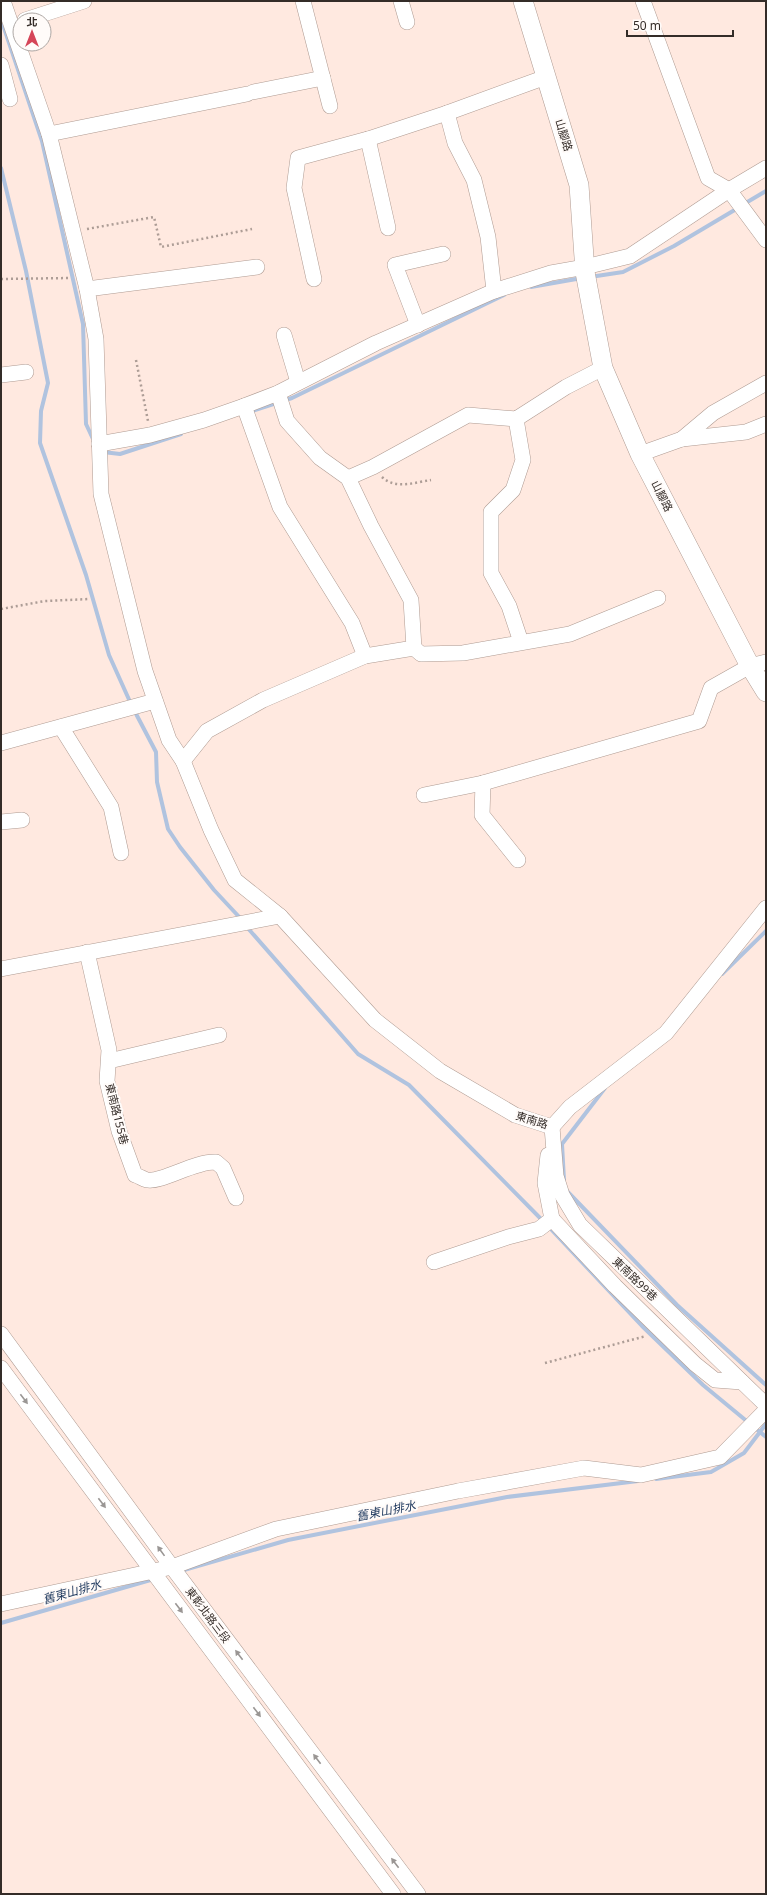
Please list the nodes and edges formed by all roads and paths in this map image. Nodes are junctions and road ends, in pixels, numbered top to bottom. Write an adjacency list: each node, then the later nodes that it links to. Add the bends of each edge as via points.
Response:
1 (4, 1): 9 (street, 東南路)
2 (84, 1): 7 (street)
3 (303, 1): 12 (street)
4 (401, 1): 8 (street)
5 (523, 1): 11 (main road, 山腳路)
6 (643, 1): 19 (street, via 708,178)
7 (50, 12)
8 (407, 22)
9 (10, 24): 16 (street, 東南路)
10 (1, 65): 13 (street)
11 (546, 77): 15 (street); 26 (main road, 山腳路, via 579,185)
12 (323, 78): 14 (street); 16 (street)
13 (10, 99)
14 (330, 106)
15 (447, 113): 17 (street); 30 (street, via 455,143 474,180 488,237)
16 (49, 134): 22 (street, 東南路)
17 (368, 139): 21 (street); 28 (street, via 298,158 294,188)
18 (766, 168): 19 (street)
19 (729, 190): 23 (street); 26 (street, via 630,256)
20 (252, 228): 22 (path, via 161,247 154,217)
21 (388, 228)
22 (73, 232): 29 (street, 東南路)
23 (766, 240)
24 (443, 254): 31 (street, via 395,265)
25 (257, 268): 29 (street)
26 (586, 276): 30 (street, via 551,273); 34 (main road, 山腳路)
27 (1, 279): 29 (path)
28 (314, 279)
29 (85, 283): 45 (street, 東南路, via 96,339)
30 (494, 291): 31 (street)
31 (418, 325): 37 (street)
32 (284, 335): 37 (street)
33 (136, 360): 43 (path)
34 (603, 368): 41 (street, via 566,387); 46 (main road, 山腳路)
35 (26, 372): 36 (street)
36 (1, 375)
37 (298, 382): 39 (street)
38 (766, 383): 44 (street, via 713,412)
39 (278, 393): 40 (street); 48 (street, via 287,421 320,458)
40 (244, 406): 43 (street); 55 (street, via 280,506 352,623)
41 (516, 419): 47 (street, via 468,415); 53 (street, via 523,460 513,490 491,512 491,573 509,606)
42 (766, 424): 44 (street, via 746,432)
43 (150, 435): 45 (street)
44 (682, 440): 46 (street)
45 (100, 451): 58 (street, 東南路, via 101,494 145,671)
46 (640, 454): 56 (main road, 山腳路)
47 (373, 467): 48 (street); 49 (path, via 385,480 400,485)
48 (348, 478): 54 (street, via 411,600)
49 (431, 480)
50 (658, 598): 53 (street, via 570,634)
51 (90, 599): 52 (path, via 45,601)
52 (1, 609)
53 (521, 642): 54 (street, via 463,654 421,654)
54 (414, 648): 55 (street)
55 (365, 656): 61 (street, via 263,700 207,731)
56 (758, 664): 57 (main road, 山腳路); 62 (street, via 711,688 699,720)
57 (766, 692)
58 (155, 701): 59 (street); 61 (street, 東南路, via 169,740)
59 (61, 727): 60 (street); 66 (street, via 111,807)
60 (1, 743)
61 (183, 761): 69 (street, 東南路, via 235,880)
62 (483, 783): 63 (street); 67 (street, via 482,815)
63 (424, 795)
64 (22, 820): 65 (street)
65 (1, 822)
66 (121, 853)
67 (518, 860)
68 (766, 908): 74 (street, 東南路, via 666,1033 570,1107)
69 (280, 916): 70 (street); 74 (street, 東南路, via 375,1020 440,1071 515,1116)
70 (87, 952): 71 (street); 73 (street, 東南路155巷, via 109,1050)
71 (1, 969)
72 (219, 1035): 73 (street)
73 (109, 1061): 75 (street, 東南路155巷, via 107,1081 119,1131 135,1174 147,1180 196,1165 216,1162 223,1168)
74 (552, 1127): 76 (street, via 545,1183); 82 (street, 東南路99巷, via 556,1176 562,1195 580,1225)
75 (236, 1198)
76 (552, 1219): 77 (street, via 539,1229); 78 (street)
77 (434, 1262)
78 (657, 1327): 80 (path, via 646,1336); 82 (street, via 715,1380)
79 (1, 1334): 85 (street, 東彰北路三段, one-way to 79)
80 (545, 1364)
81 (1, 1368): 86 (street, 東彰北路三段, one-way to 86)
82 (742, 1382): 83 (street, 東南路99巷)
83 (766, 1405)
84 (766, 1410): 85 (street, via 720,1458 641,1475 584,1468 458,1491 276,1529)
85 (172, 1567): 86 (street); 89 (street, 東彰北路三段, one-way to 85)
86 (152, 1572): 87 (street); 88 (street, 東彰北路三段, one-way to 88)
87 (1, 1604)
88 (393, 1894)
89 (418, 1894)

